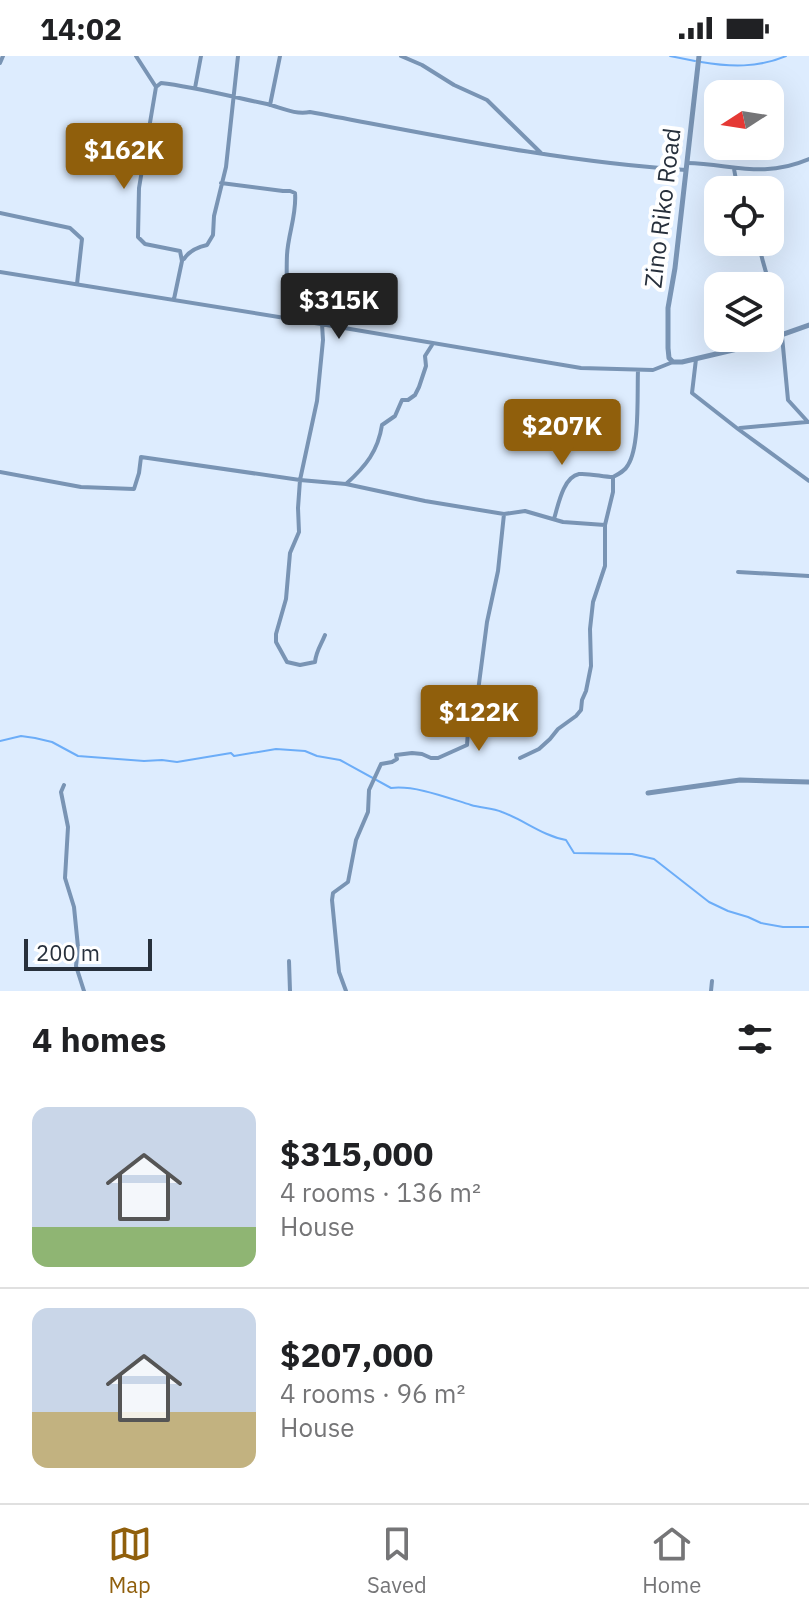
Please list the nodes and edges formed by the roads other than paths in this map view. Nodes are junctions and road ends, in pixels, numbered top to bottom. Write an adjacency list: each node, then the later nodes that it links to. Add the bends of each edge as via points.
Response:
1 (3, 56): 8 (street)
2 (136, 56): 9 (street)
3 (201, 56): 10 (street)
4 (238, 56): 11 (street)
5 (280, 56): 12 (street)
6 (401, 56): 13 (street, via 487,100)
7 (699, 56): 15 (street, Zino Riko Road)
8 (0, 63)
9 (156, 87): 10 (street, via 161,83); 21 (street, via 139,188 138,237 145,244 180,251)
10 (195, 88): 11 (street)
11 (234, 98): 12 (street); 19 (street)
12 (270, 105): 13 (street)
13 (541, 153): 17 (street)
14 (809, 159): 16 (street, via 791,167)
15 (687, 163): 16 (street); 17 (street, Zino Riko Road)
16 (733, 169): 18 (street)
17 (686, 170): 33 (street, Zino Riko Road, via 668,308)
18 (735, 176)
19 (221, 183): 21 (street, via 213,235); 25 (street, via 295,193)
20 (0, 213): 23 (street, via 70,228 82,239)
21 (182, 261): 24 (street)
22 (0, 272): 23 (street)
23 (77, 284): 24 (street)
24 (174, 299): 25 (street)
25 (285, 318): 26 (street)
26 (322, 324): 29 (street); 39 (street, via 319,389)
27 (809, 325): 28 (street)
28 (784, 335)
29 (432, 343): 34 (street, via 581,368); 41 (street, via 415,395 402,400 395,416 382,425 370,458)
30 (725, 352): 32 (street)
31 (784, 352): 35 (street, via 788,400)
32 (696, 359): 33 (street); 36 (street, via 692,393)
33 (673, 362): 34 (street)
34 (638, 370): 38 (street, via 635,446 630,463)
35 (808, 422): 36 (street)
36 (738, 429): 40 (street)
37 (0, 472): 39 (street, via 81,487 134,489 141,457)
38 (613, 477): 43 (street, via 571,478); 44 (street)
39 (300, 480): 41 (street); 47 (street, via 299,532 290,553 276,642 287,662 300,665 315,662)
40 (809, 481)
41 (346, 484): 42 (street)
42 (504, 514): 43 (street, via 525,511); 56 (street, via 467,745 438,758 412,753 381,764 369,790 348,882 333,893 339,972)
43 (554, 519): 44 (street)
44 (605, 525): 48 (street, via 605,566 593,602 591,666 581,710 539,749)
45 (738, 572): 46 (street)
46 (809, 576)
47 (325, 635)
48 (520, 758)
49 (809, 782): 51 (street, via 740,780)
50 (64, 785): 54 (street, via 65,878)
51 (648, 793)
52 (289, 961): 55 (street)
53 (712, 981): 57 (street)
54 (84, 991)
55 (290, 991)
56 (346, 991)
57 (711, 991)

